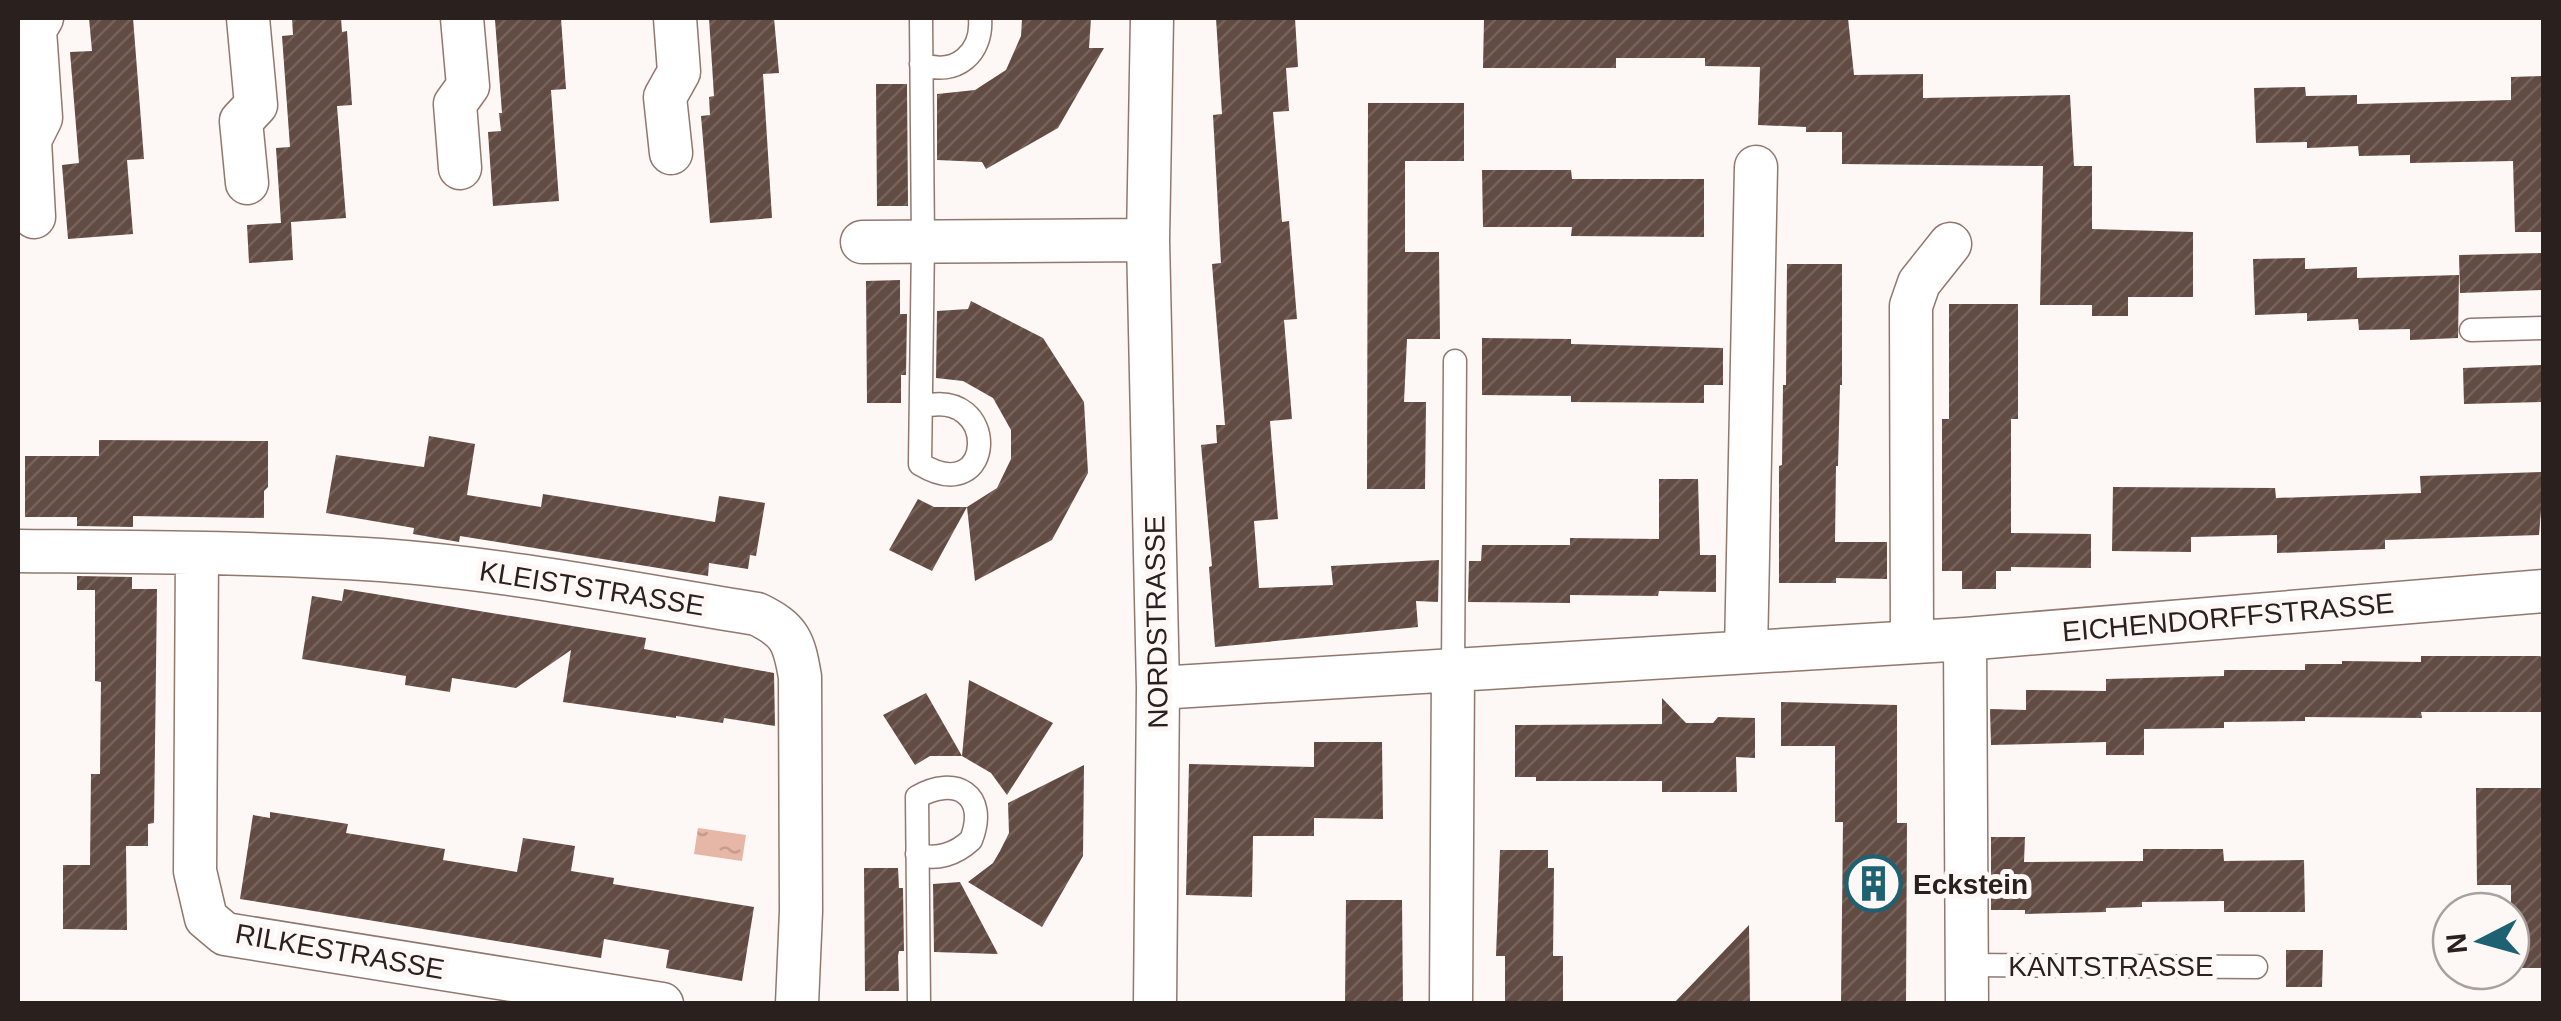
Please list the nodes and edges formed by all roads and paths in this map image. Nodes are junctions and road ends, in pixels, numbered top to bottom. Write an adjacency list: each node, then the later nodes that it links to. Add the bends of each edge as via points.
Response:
1 (42, 18): 13 (street, via 35,30 41,118 30,140)
2 (248, 18): 12 (street, via 256,105 242,121)
3 (462, 18): 11 (street, via 468,86 455,104)
4 (675, 18): 9 (street, via 678,72 665,97)
5 (921, 18): 8 (lane)
6 (980, 18): 8 (lane, via 979,42 968,57 944,67)
7 (1152, 18): 14 (street, NORDSTRASSE)
8 (922, 64): 16 (lane)
9 (671, 153)
10 (1756, 166): 27 (street)
11 (460, 168)
12 (246, 183)
13 (34, 217)
14 (1148, 240): 16 (street); 29 (street, NORDSTRASSE)
15 (862, 242): 16 (street)
16 (924, 242): 21 (lane)
17 (1950, 244): 26 (street, via 1910,306)
18 (2544, 328): 19 (lane)
19 (2471, 330)
20 (1454, 361): 28 (lane)
21 (921, 407)
22 (18, 551): 23 (street, KLEISTSTRASSE)
23 (197, 553): 33 (street, RILKESTRASSE, via 195,872 206,918 226,934); 34 (street, KLEISTSTRASSE, via 473,570 757,614 783,627 800,677)
24 (2544, 591): 25 (street, EICHENDORFFSTRASSE)
25 (1965, 639): 26 (street, EICHENDORFFSTRASSE); 32 (street, KANTSTRASSE)
26 (1912, 641): 27 (street, EICHENDORFFSTRASSE)
27 (1746, 652): 28 (street, EICHENDORFFSTRASSE)
28 (1452, 672): 29 (street, EICHENDORFFSTRASSE); 37 (street)
29 (1158, 688): 36 (street, NORDSTRASSE)
30 (917, 854): 35 (lane)
31 (2256, 968): 32 (lane, KANTSTRASSE)
32 (1967, 984)
33 (662, 1004)
34 (797, 1004)
35 (918, 1004)
36 (1155, 1004)
37 (1451, 1004)

